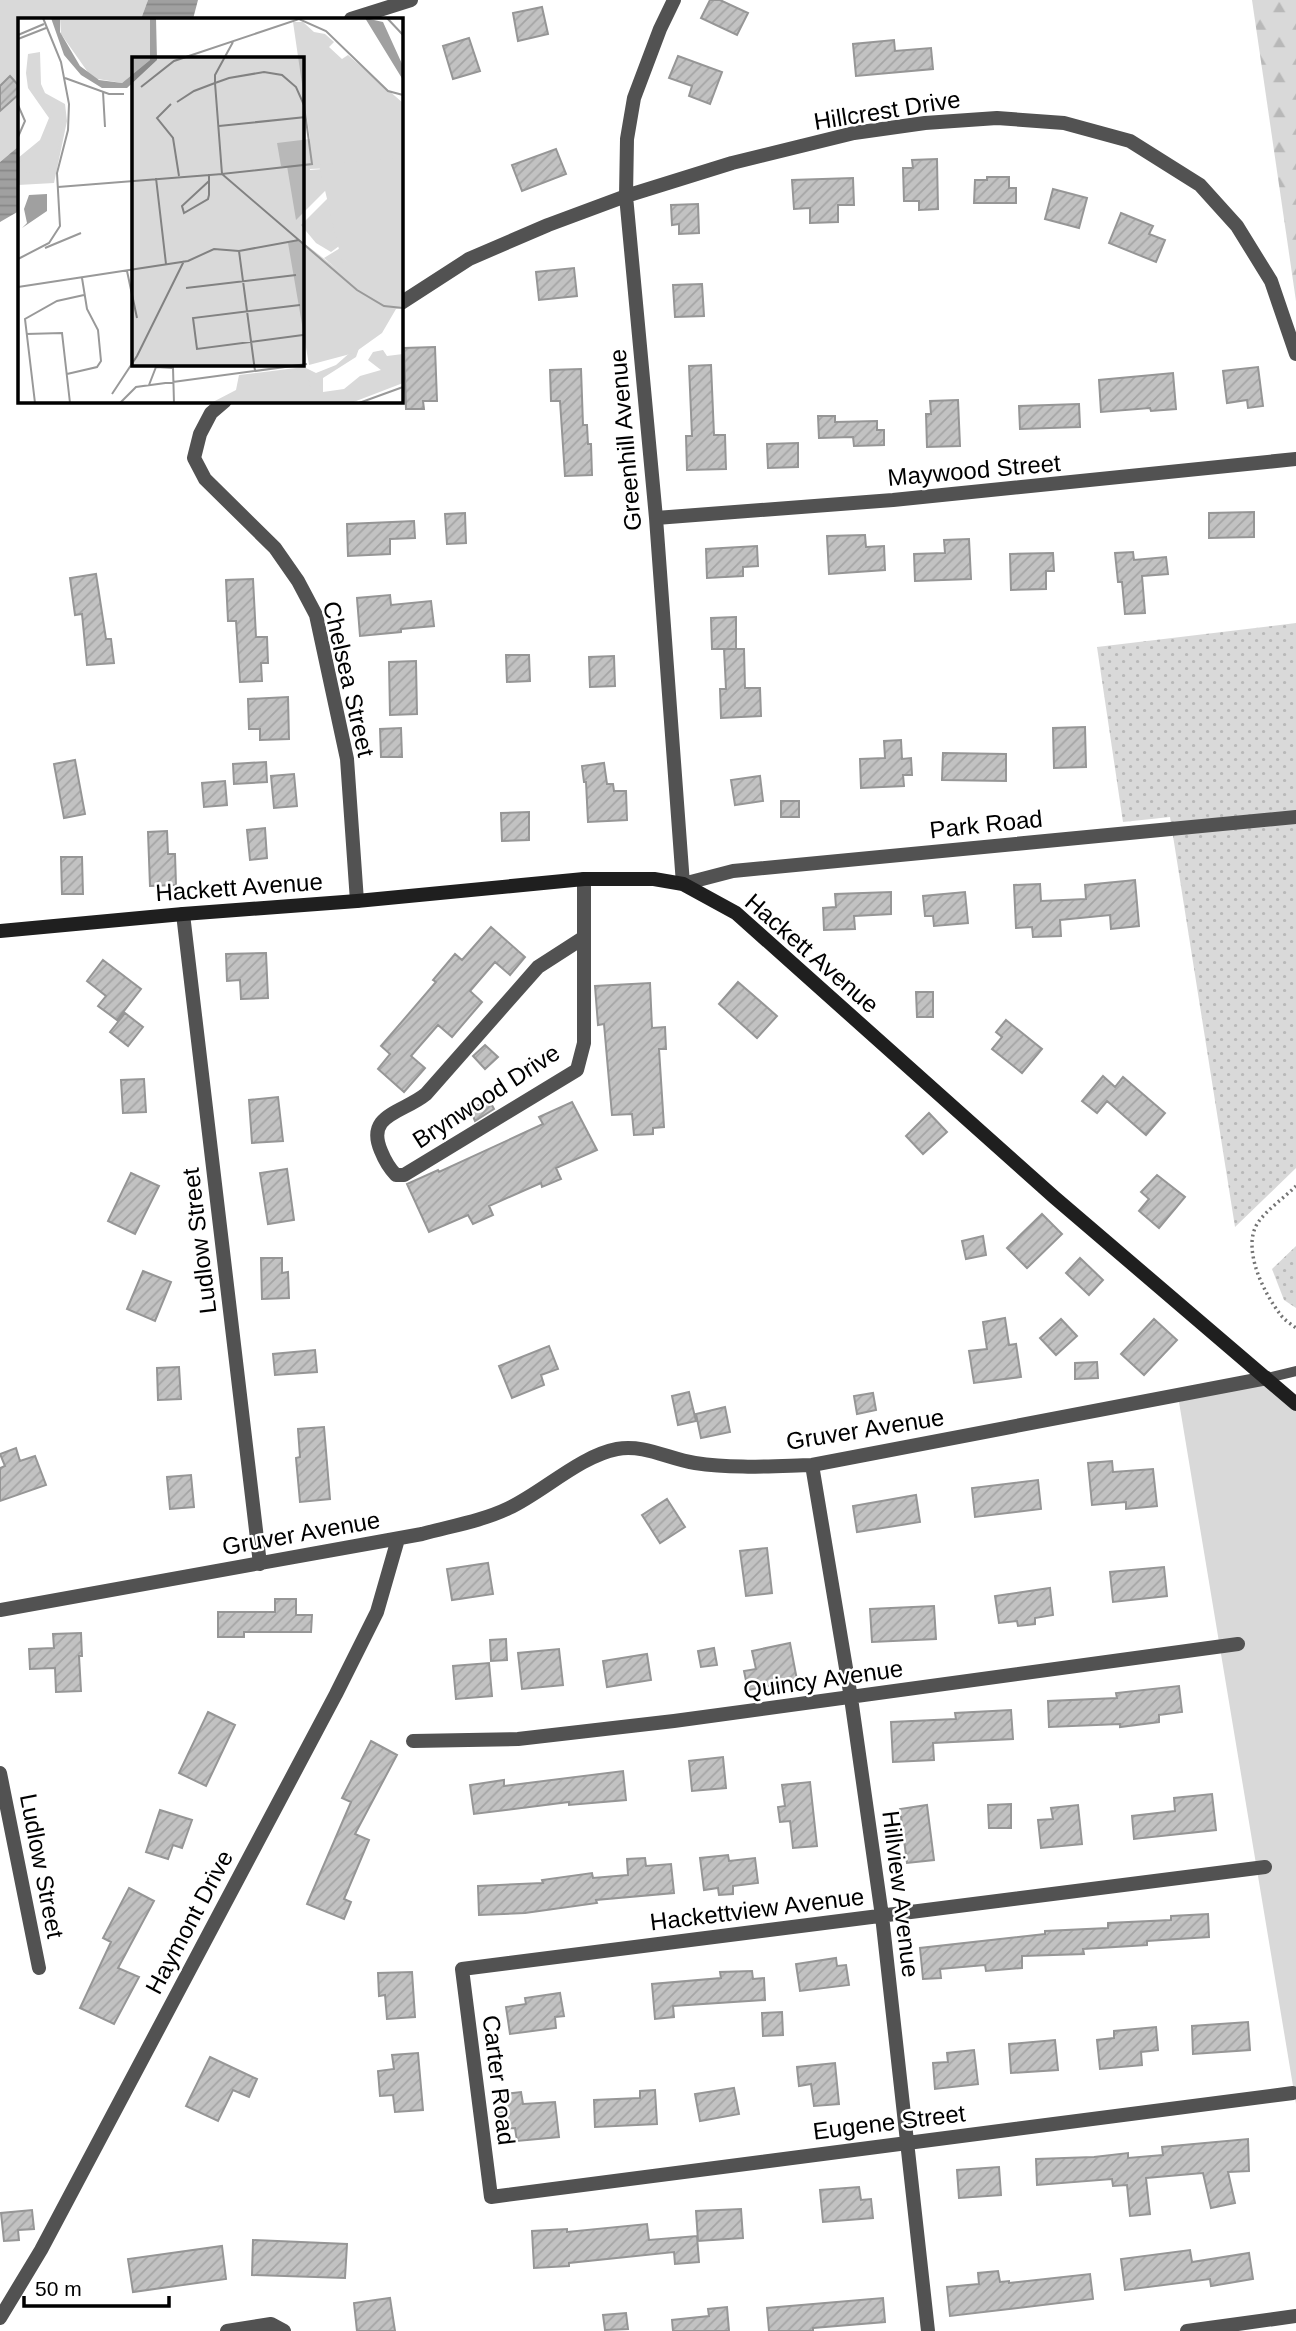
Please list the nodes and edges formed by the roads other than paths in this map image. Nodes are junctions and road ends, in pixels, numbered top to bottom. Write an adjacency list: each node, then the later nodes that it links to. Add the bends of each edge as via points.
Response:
1 (411, 0): 3 (street)
2 (674, 0): 4 (street, Greenhill Avenue, via 634,98 627,139)
3 (354, 18)
4 (626, 196): 5 (street, Hillcrest Drive, via 469,259); 6 (street, Hillcrest Drive, via 732,163 854,133 997,118 1065,123 1130,141 1200,185 1237,226 1271,281); 9 (street, Greenhill Avenue)
5 (402, 302)
6 (1296, 354)
7 (224, 402): 13 (street, Chelsea Street, via 200,434 194,458 205,479 275,548 316,615 347,760)
8 (1296, 458): 9 (street, Maywood Street, via 919,498)
9 (656, 518): 12 (street, Greenhill Avenue)
10 (1296, 817): 12 (street, Park Road, via 733,872)
11 (584, 879): 12 (main road, Hackett Avenue, via 654,878); 13 (main road, Hackett Avenue); 16 (street, Brynwood Drive)
12 (683, 884): 18 (main road, Hackett Avenue, via 736,913 1054,1197)
13 (357, 901): 14 (main road, Hackett Avenue)
14 (183, 914): 15 (main road, Hackett Avenue); 22 (street, Ludlow Street)
15 (0, 931)
16 (583, 938): 16 (street, Brynwood Drive, via 584,1043 577,1070 404,1175 396,1175 377,1142 380,1123 426,1094 538,967)
17 (1296, 1371): 18 (lane, Gruver Avenue)
18 (1266, 1378): 19 (main road, Hackett Avenue); 20 (street, Gruver Avenue)
19 (1296, 1404)
20 (812, 1465): 21 (street, Gruver Avenue, via 734,1467 617,1449 488,1517); 25 (street, Hillview Avenue)
21 (398, 1539): 22 (street, Gruver Avenue); 36 (street, Haymont Drive, via 377,1612 336,1694)
22 (260, 1564): 23 (street, Gruver Avenue)
23 (0, 1610)
24 (1238, 1644): 25 (street, Quincy Avenue)
25 (851, 1698): 26 (street, Quincy Avenue, via 518,1739); 29 (street, Hillview Avenue)
26 (413, 1741)
27 (0, 1773): 30 (street, Ludlow Street)
28 (1265, 1867): 29 (street, Hackettview Avenue)
29 (882, 1916): 31 (street, Hackettview Avenue); 33 (street, Hillview Avenue)
30 (39, 1968)
31 (462, 1969): 34 (street, Carter Road)
32 (1293, 2093): 33 (street, Eugene Street)
33 (907, 2142): 34 (street, Eugene Street); 39 (street, Hillview Avenue)
34 (491, 2197)
35 (1296, 2316): 40 (street)
36 (0, 2318)
37 (227, 2331): 38 (street, via 271,2324)
38 (284, 2331)
39 (928, 2331)
40 (1187, 2331)

